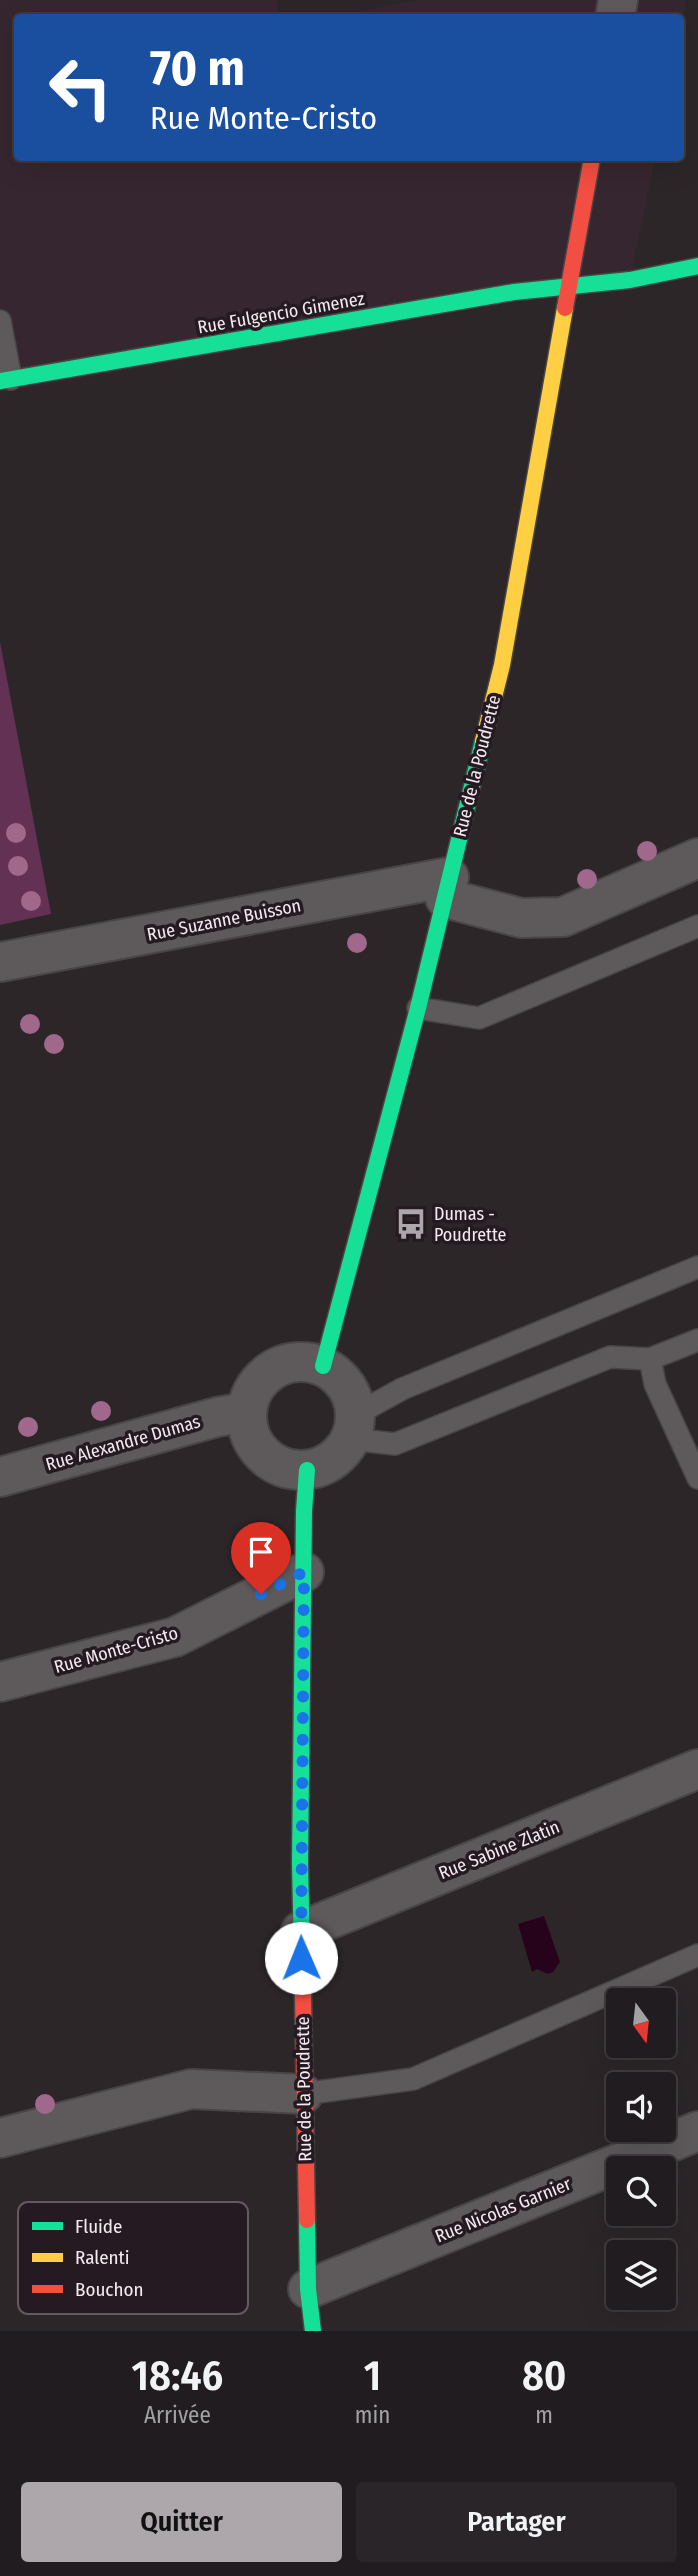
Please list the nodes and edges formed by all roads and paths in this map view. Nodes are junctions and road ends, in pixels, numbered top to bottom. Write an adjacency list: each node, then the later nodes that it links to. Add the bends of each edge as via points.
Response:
1 (591, 161): 3 (street, Rue de la Poudrette)
2 (698, 266): 3 (street, Rue Fulgencio Gimenez)
3 (570, 286): 5 (street, Rue Fulgencio Gimenez); 7 (street, Rue de la Poudrette, via 502,665)
4 (0, 321): 5 (lane)
5 (5, 380)
6 (698, 858): 7 (street, via 563,917 521,918)
7 (447, 888): 9 (street, Rue Suzanne Buisson); 10 (street, Rue de la Poudrette)
8 (698, 926): 10 (lane, via 479,1018)
9 (0, 962)
10 (418, 1009): 14 (street, Rue de la Poudrette)
11 (698, 1268): 16 (lane, via 402,1389)
12 (698, 1340): 13 (lane)
13 (650, 1359): 16 (lane, via 610,1357 395,1444); 19 (lane, via 655,1384)
14 (323, 1366): 15 (street, via 296,1362 271,1371 258,1383); 16 (street, via 336,1374 353,1400)
15 (246, 1412): 17 (street, via 258,1450 289,1469); 18 (street, Rue Alexandre Dumas)
16 (352, 1427): 17 (street, via 339,1454)
17 (307, 1470): 20 (street, Rue de la Poudrette)
18 (0, 1478)
19 (698, 1478)
20 (304, 1572): 21 (street, Rue Monte-Cristo, via 175,1637); 23 (street, Rue de la Poudrette)
21 (0, 1682)
22 (698, 1769): 23 (street, Rue Sabine Zlatin)
23 (301, 1931): 25 (street, Rue de la Poudrette)
24 (698, 1955): 25 (lane, via 413,2079)
25 (303, 2094): 27 (street, via 191,2089); 28 (street, Rue de la Poudrette)
26 (698, 2131): 28 (street, Rue Nicolas Garnier)
27 (0, 2138)
28 (308, 2289): 29 (street, Rue de la Poudrette)
29 (313, 2331)

